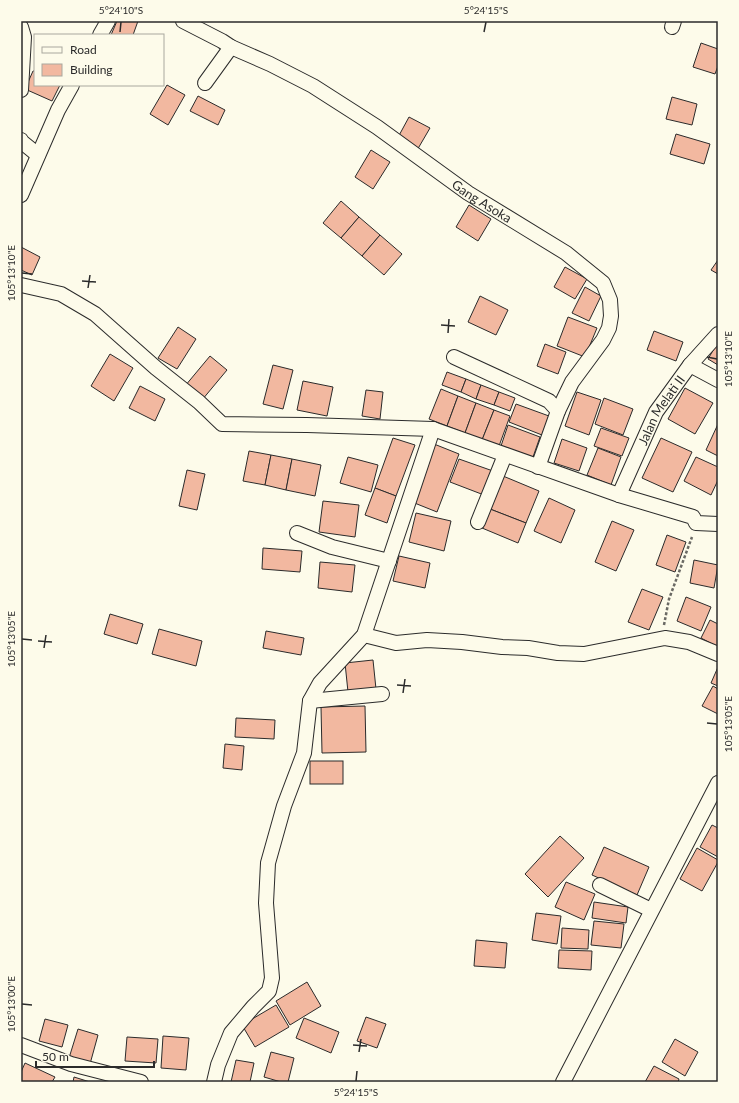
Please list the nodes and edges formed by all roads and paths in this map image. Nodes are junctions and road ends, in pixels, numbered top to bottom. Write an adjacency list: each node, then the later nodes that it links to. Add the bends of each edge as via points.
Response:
1 (108, 21): 4 (street)
2 (183, 21): 5 (street, Gang Asoka)
3 (21, 26): 8 (street, via 24,37)
4 (101, 34)
5 (231, 47): 6 (street); 17 (street, Gang Asoka, via 313,86 377,127 468,193 566,252 603,283 610,300 609,328 572,382)
6 (205, 82)
7 (71, 86): 10 (street)
8 (21, 90)
9 (21, 140): 10 (street)
10 (38, 155): 11 (street)
11 (21, 195)
12 (21, 285): 18 (street, via 60,294 95,314 222,424)
13 (718, 334): 15 (street, Jalan Melati II)
14 (454, 358): 17 (street, via 549,402)
15 (690, 365): 16 (street); 21 (street, Jalan Melati II, via 656,412)
16 (718, 380)
17 (558, 411): 20 (street, Gang Asoka)
18 (433, 429): 19 (street); 26 (street)
19 (504, 455): 20 (street); 22 (street)
20 (538, 467): 21 (street)
21 (619, 495): 23 (street, via 692,517)
22 (478, 522)
23 (696, 523): 24 (street); 28 (path, via 669,599)
24 (718, 524)
25 (297, 533): 26 (street, via 332,547)
26 (389, 561): 27 (street)
27 (364, 635): 28 (street, via 396,643 427,640 462,642 584,654); 31 (street, via 320,683)
28 (664, 638): 29 (street, via 689,642)
29 (718, 654)
30 (382, 694): 31 (street)
31 (310, 701): 37 (street, via 304,753 284,806 268,863 266,903 272,978 269,991 231,1032 218,1064)
32 (718, 783): 34 (street)
33 (600, 886): 34 (street)
34 (651, 910): 38 (street)
35 (21, 1045): 36 (street, via 71,1064)
36 (141, 1082)
37 (214, 1082)
38 (563, 1082)

